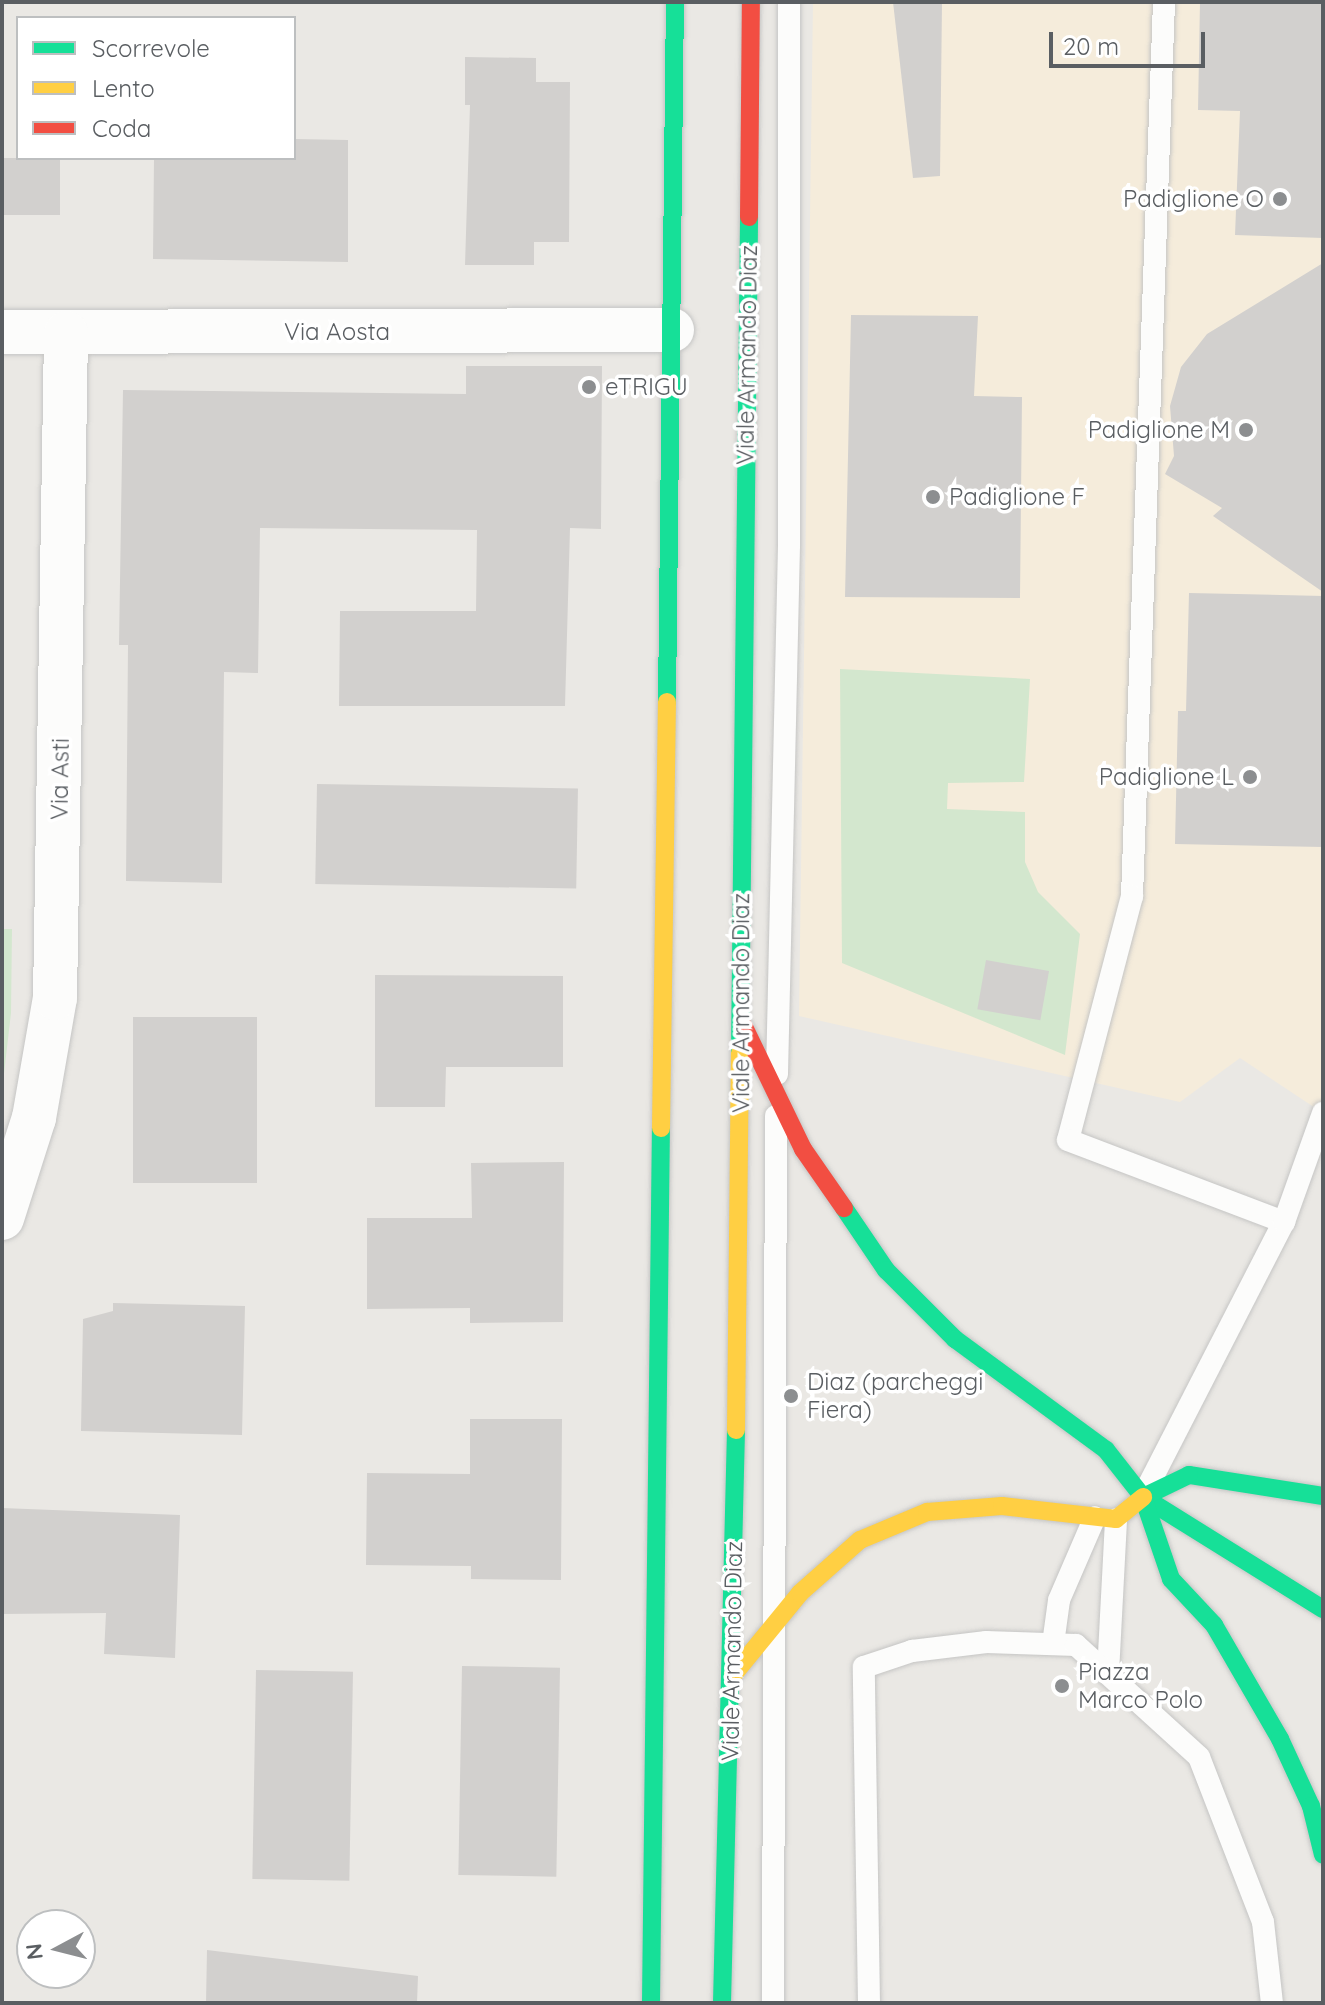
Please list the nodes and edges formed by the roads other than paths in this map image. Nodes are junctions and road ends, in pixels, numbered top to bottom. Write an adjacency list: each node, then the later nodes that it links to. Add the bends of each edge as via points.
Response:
1 (675, 2): 5 (main road)
2 (751, 2): 8 (main road, Viale Armando Diaz)
3 (789, 2): 9 (lane, Viale Armando Diaz, via 789,545)
4 (1164, 2): 12 (lane, via 1132,896 1068,1140)
5 (672, 330): 7 (street, Via Aosta); 22 (main road)
6 (2, 332): 7 (street, Via Aosta)
7 (66, 333): 11 (street, Via Asti, via 55,998 34,1118)
8 (741, 1021): 9 (main road); 20 (main road, Viale Armando Diaz)
9 (776, 1090): 14 (main road, via 803,1149 886,1270 955,1339 1106,1450); 17 (lane, Viale Armando Diaz)
10 (1323, 1113): 12 (lane)
11 (2, 1218)
12 (1284, 1222): 14 (lane)
13 (1323, 1496): 14 (main road, via 1189,1475)
14 (1143, 1497): 15 (main road); 16 (main road); 21 (main road, via 1171,1579 1214,1625 1280,1739 1311,1806)
15 (1106, 1518): 17 (main road, via 1002,1506 927,1512 860,1540 800,1593); 18 (lane, via 1059,1600); 19 (lane)
16 (1323, 1609)
17 (772, 1626): 20 (main road); 24 (lane, Viale Armando Diaz)
18 (1053, 1644): 19 (lane, via 1076,1645); 25 (lane, via 986,1642 912,1651 864,1667)
19 (1108, 1673): 26 (lane, via 1199,1757 1263,1922)
20 (733, 1675): 23 (main road, Viale Armando Diaz)
21 (1323, 1855)
22 (651, 2003)
23 (722, 2003)
24 (773, 2003)
25 (869, 2003)
26 (1272, 2003)

